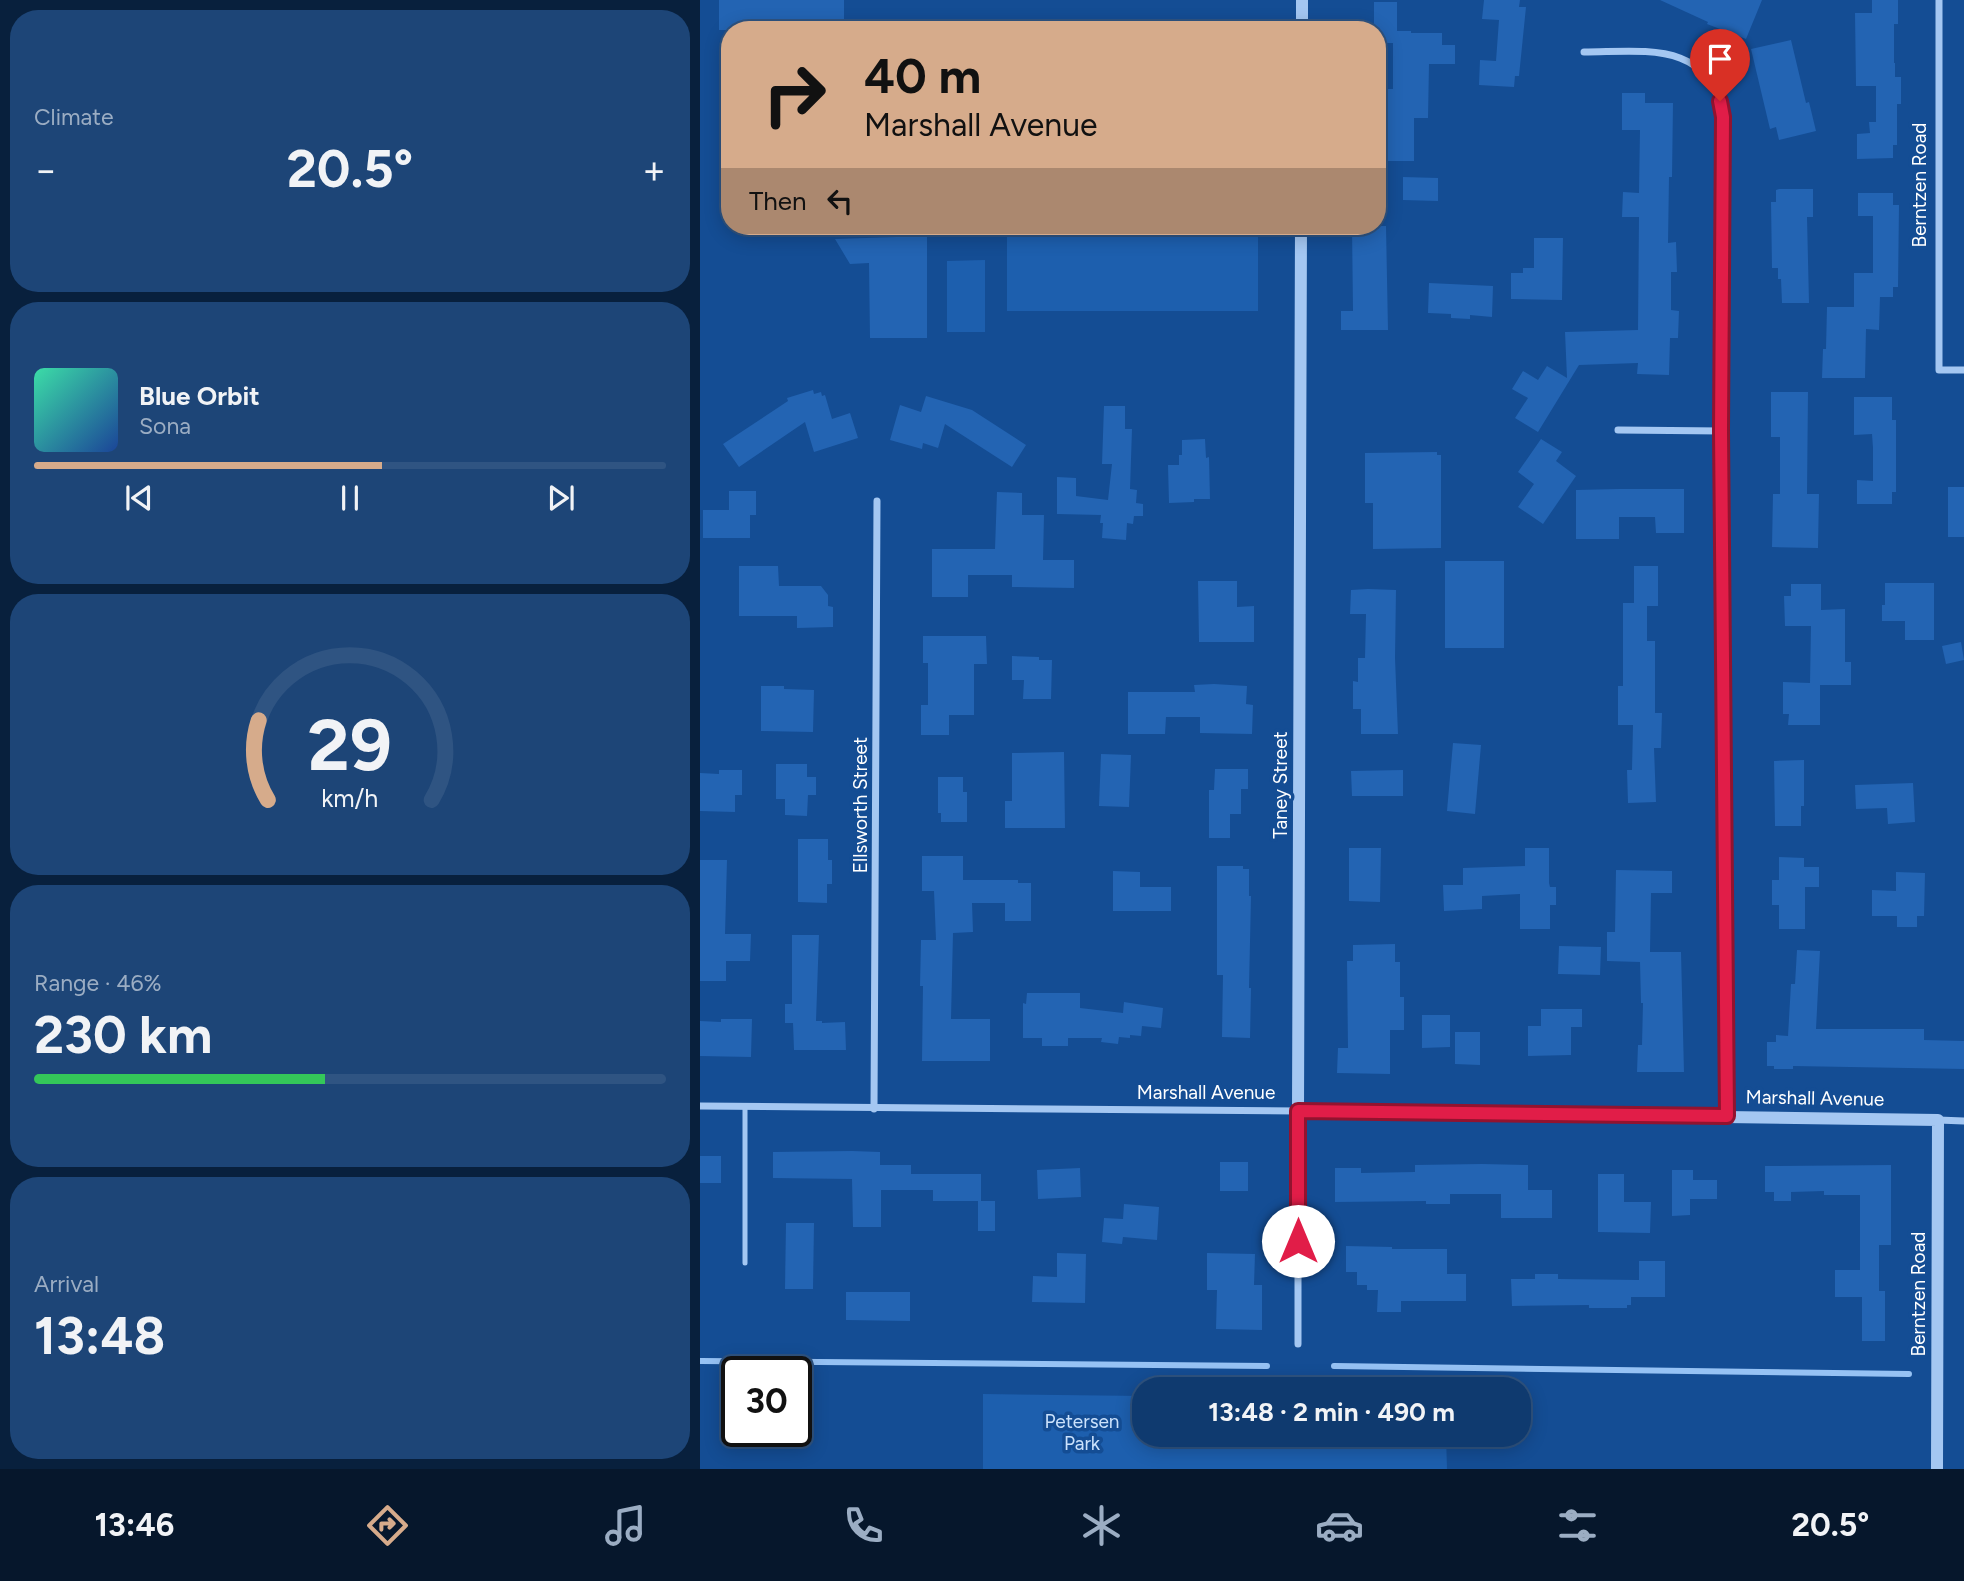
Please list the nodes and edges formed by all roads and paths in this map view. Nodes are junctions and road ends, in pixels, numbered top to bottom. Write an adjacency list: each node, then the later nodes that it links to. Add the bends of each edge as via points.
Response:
1 (1302, 0): 3 (street)
2 (1939, 0): 6 (street, Berntzen Road, via 1939,370)
3 (1302, 21)
4 (1584, 52): 8 (street, via 1664,52 1683,58 1711,81 1720,101)
5 (1301, 235): 13 (street, Taney Street)
6 (1964, 370)
7 (1618, 430): 8 (street)
8 (1721, 431): 14 (street)
9 (877, 501): 12 (street, Ellsworth Street)
10 (700, 1106): 11 (street, Marshall Avenue)
11 (746, 1107): 12 (street, Marshall Avenue); 17 (lane)
12 (874, 1109): 13 (street, Marshall Avenue)
13 (1298, 1111): 14 (street, Marshall Avenue); 18 (street, Taney Street)
14 (1727, 1116): 15 (street, Marshall Avenue)
15 (1938, 1120): 16 (street, Marshall Avenue); 19 (street, Berntzen Road)
16 (1964, 1121)
17 (746, 1263)
18 (1298, 1344)
19 (1937, 1469)

